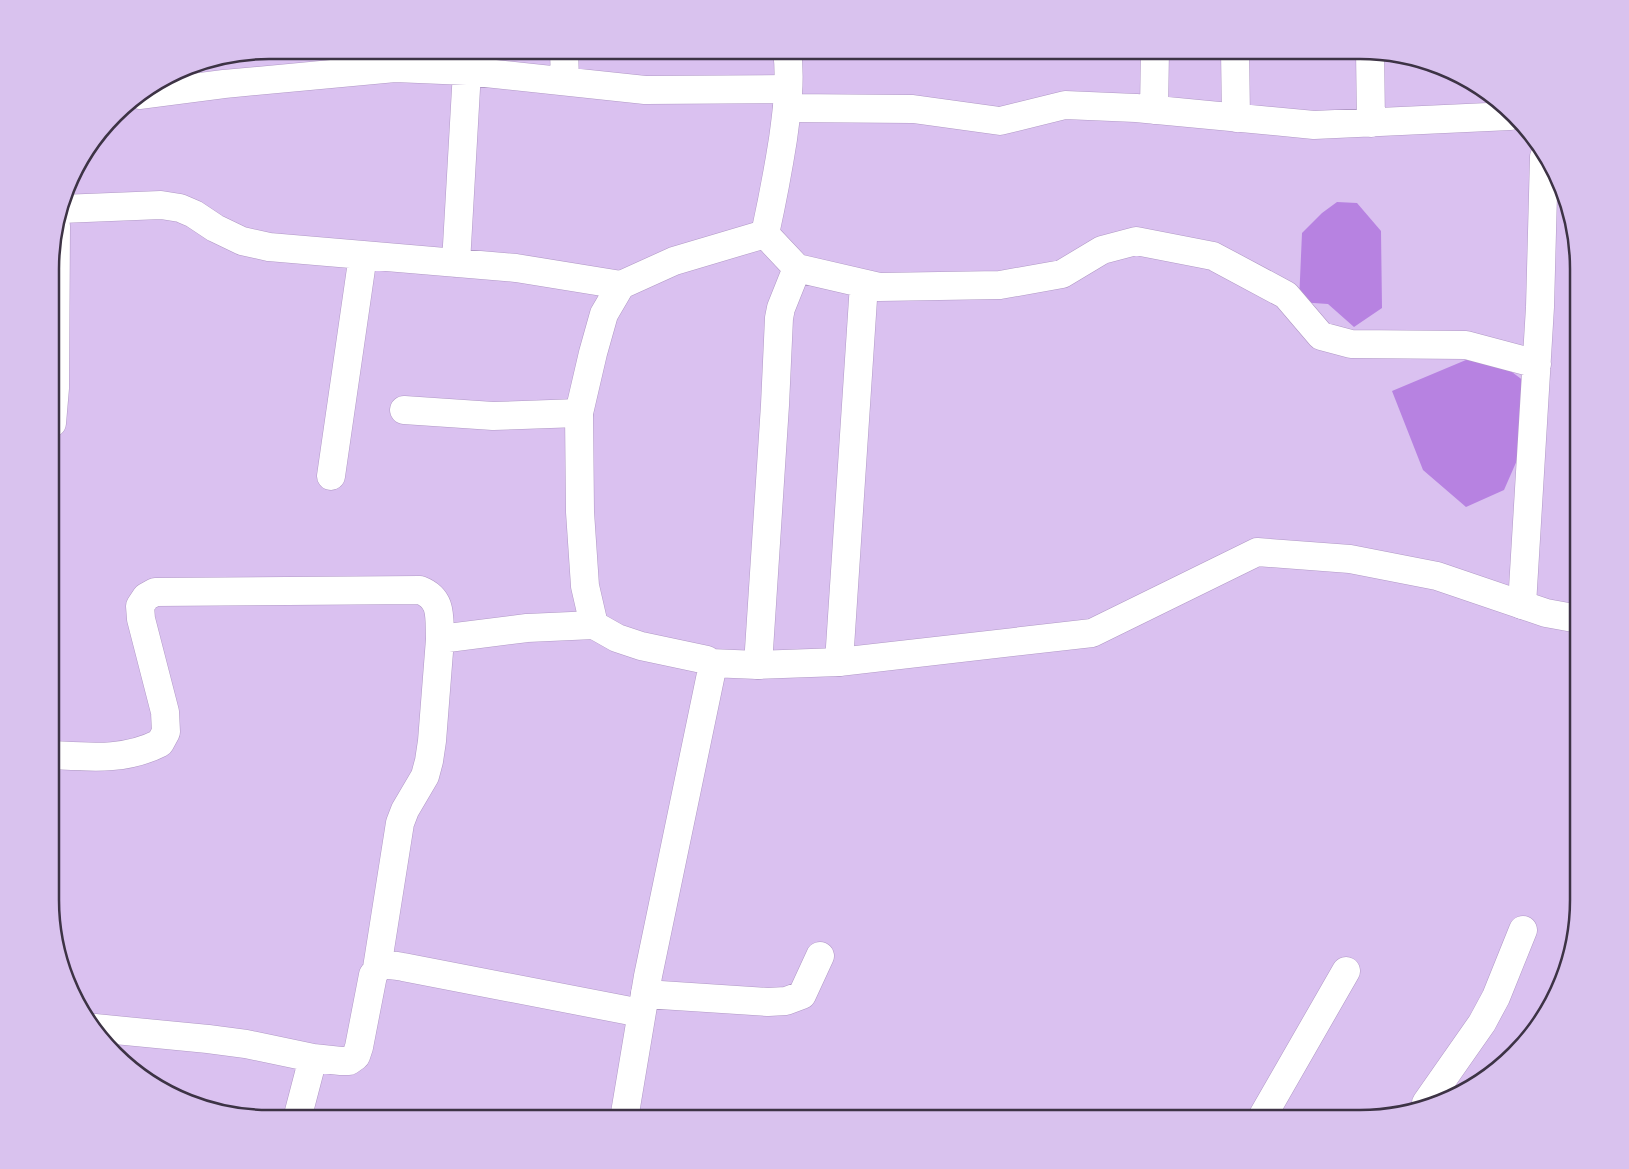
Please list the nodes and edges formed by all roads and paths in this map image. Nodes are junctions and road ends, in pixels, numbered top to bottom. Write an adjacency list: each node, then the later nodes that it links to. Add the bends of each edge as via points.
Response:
1 (395, 59): 7 (street); 9 (street)
2 (564, 59): 8 (street)
3 (788, 59): 10 (street)
4 (1155, 59): 11 (street)
5 (1235, 59): 13 (street)
6 (1370, 59): 14 (street)
7 (467, 71): 8 (street); 19 (street)
8 (565, 81): 10 (street, via 645,90)
9 (153, 93)
10 (788, 99): 11 (street, via 912,109 1000,121 1065,104); 17 (street)
11 (1154, 110): 13 (street)
12 (1505, 116): 14 (street)
13 (1236, 118): 14 (street, via 1314,126)
14 (1371, 123)
15 (1544, 167): 23 (street)
16 (68, 209): 18 (street, via 161,204 194,214 242,241 269,247)
17 (765, 234): 20 (street); 22 (street, via 674,261)
18 (363, 255): 19 (street); 26 (street)
19 (456, 263): 22 (street, via 516,268)
20 (796, 268): 21 (street); 33 (street, via 779,318)
21 (864, 284): 23 (street, via 879,287 1000,285 1062,274 1102,250 1136,241 1213,256 1286,295 1321,336 1351,344 1466,344); 31 (street)
22 (621, 285): 25 (street, via 604,314)
23 (1537, 364): 27 (street)
24 (404, 410): 25 (street, via 493,416)
25 (580, 412): 29 (street, via 583,567)
26 (331, 476)
27 (1522, 605): 28 (street); 31 (street, via 1437,576 1350,559 1257,552 1092,633)
28 (1570, 618)
29 (594, 625): 30 (street, via 527,628); 32 (street, via 641,646)
30 (440, 638): 34 (street, via 437,603 430,594 420,590 155,592 140,606 165,712 166,732 160,743 132,754 107,758); 37 (street, via 429,761 425,776 400,823)
31 (839, 662): 33 (street)
32 (710, 663): 33 (street); 39 (street, via 710,682)
33 (758, 664)
34 (59, 755)
35 (1523, 930): 42 (street, via 1482,1023)
36 (820, 956): 39 (street, via 802,995 786,1001)
37 (377, 968): 39 (street, via 384,964); 41 (street, via 356,1056 341,1061)
38 (1346, 971): 45 (street)
39 (643, 1004): 44 (street)
40 (103, 1029): 41 (street, via 246,1044)
41 (312, 1058): 43 (street)
42 (1430, 1098)
43 (299, 1110)
44 (625, 1110)
45 (1266, 1110)

